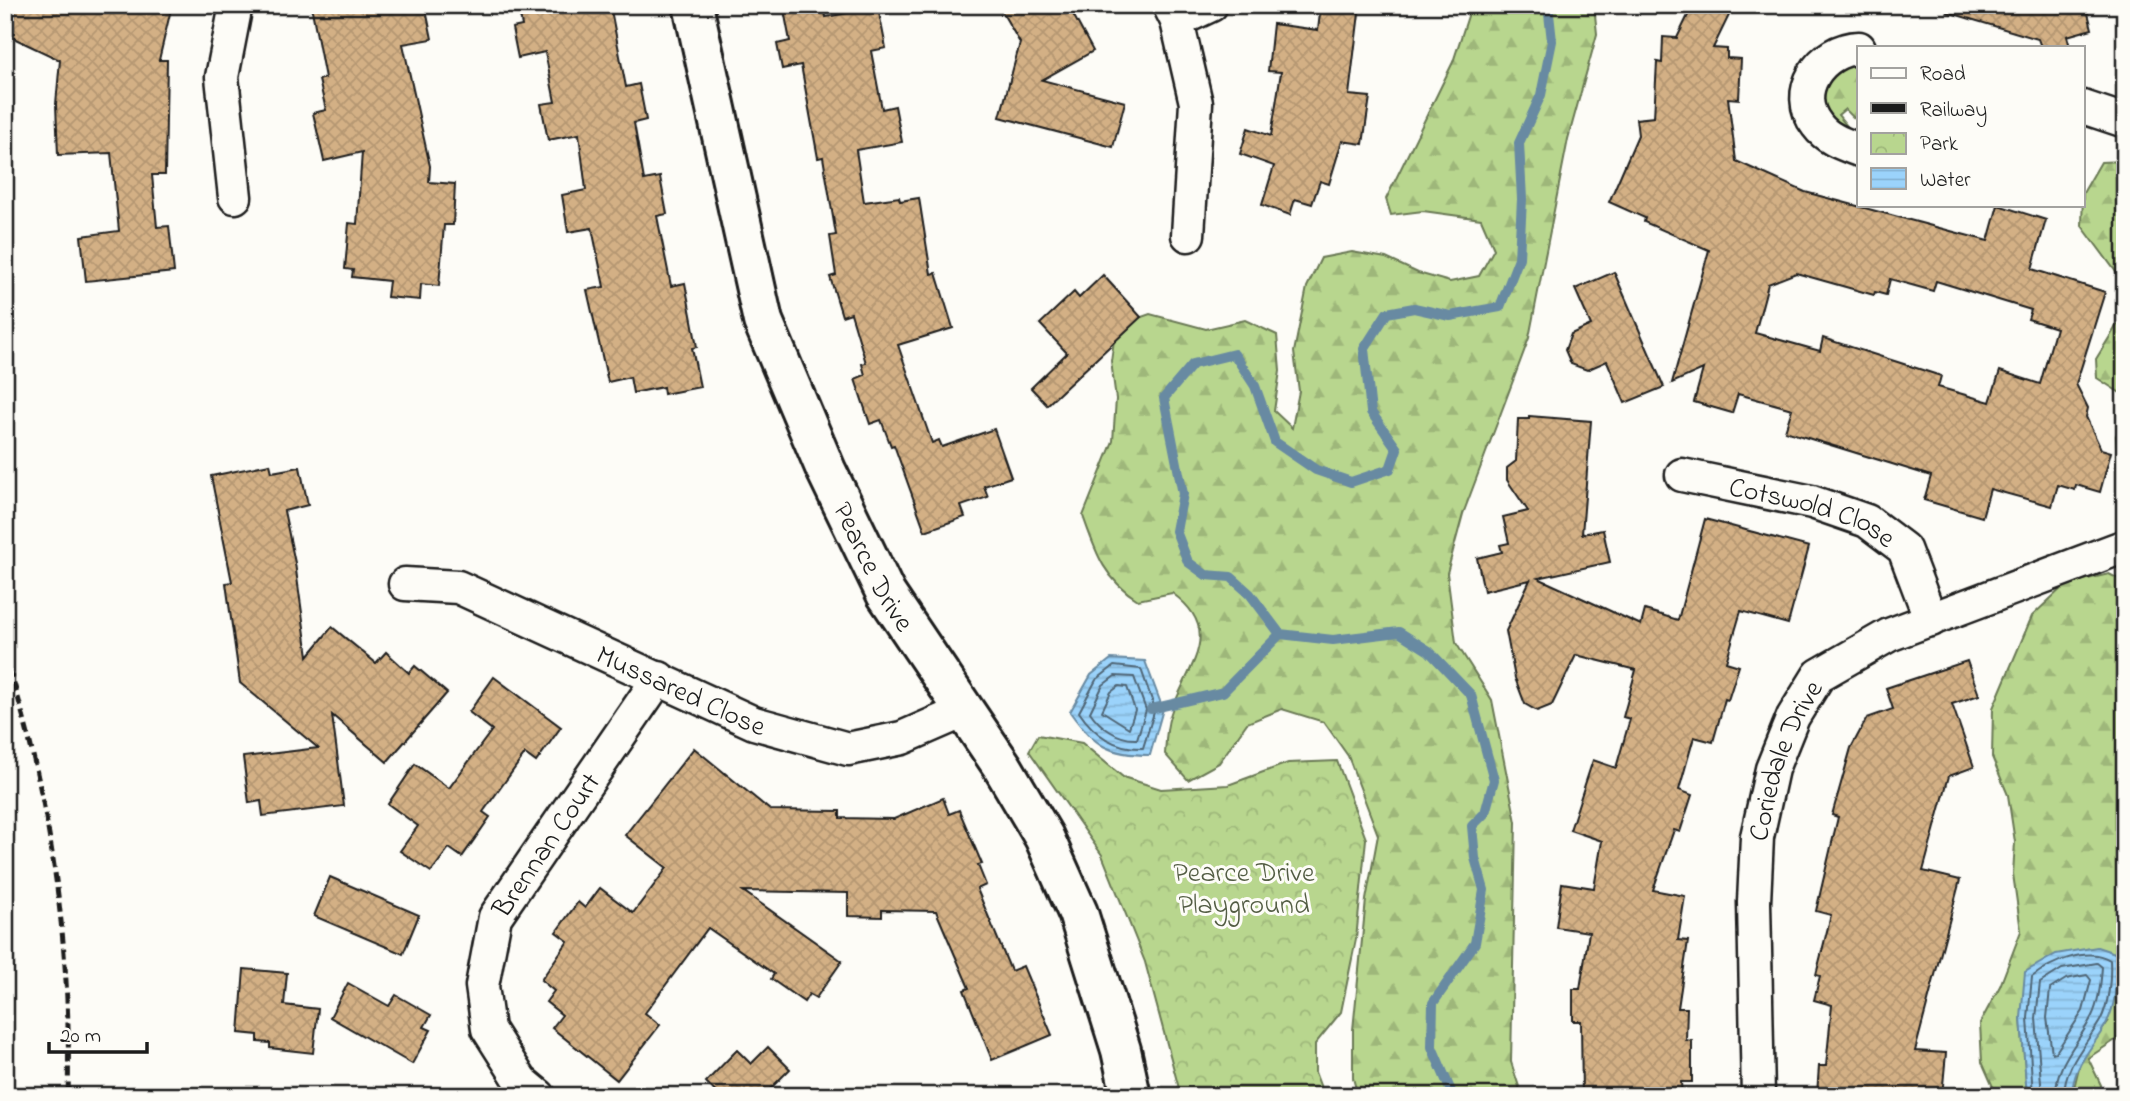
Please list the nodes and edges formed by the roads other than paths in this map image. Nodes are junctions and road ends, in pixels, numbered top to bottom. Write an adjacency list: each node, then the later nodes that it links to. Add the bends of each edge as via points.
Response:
1 (236, 5): 9 (street, via 222,78)
2 (693, 5): 16 (street, Pearce Drive, via 763,321 826,470 886,594)
3 (1210, 5): 4 (street)
4 (1172, 13): 10 (street, via 1196,103)
5 (1857, 49): 8 (street, via 1820,63 1807,93 1816,125 1835,141)
6 (2084, 108): 7 (street)
7 (2107, 122)
8 (1857, 149)
9 (235, 197)
10 (1188, 235)
11 (1682, 475): 14 (street, Cotswold Close, via 1812,502 1867,521 1905,549)
12 (2125, 546): 14 (street, Coriedale Drive)
13 (405, 584): 15 (street, Mussared Close, via 458,587)
14 (1931, 620): 19 (street, Coriedale Drive, via 1858,650 1819,675 1793,717 1772,769 1757,837)
15 (659, 678): 16 (street, Mussared Close, via 754,723 848,749 902,738); 17 (street, Brennan Court, via 495,917 482,986 488,1029 521,1082)
16 (964, 710): 18 (street, Pearce Drive, via 1044,837 1078,913)
17 (539, 1096)
18 (1131, 1096)
19 (1758, 1096)

